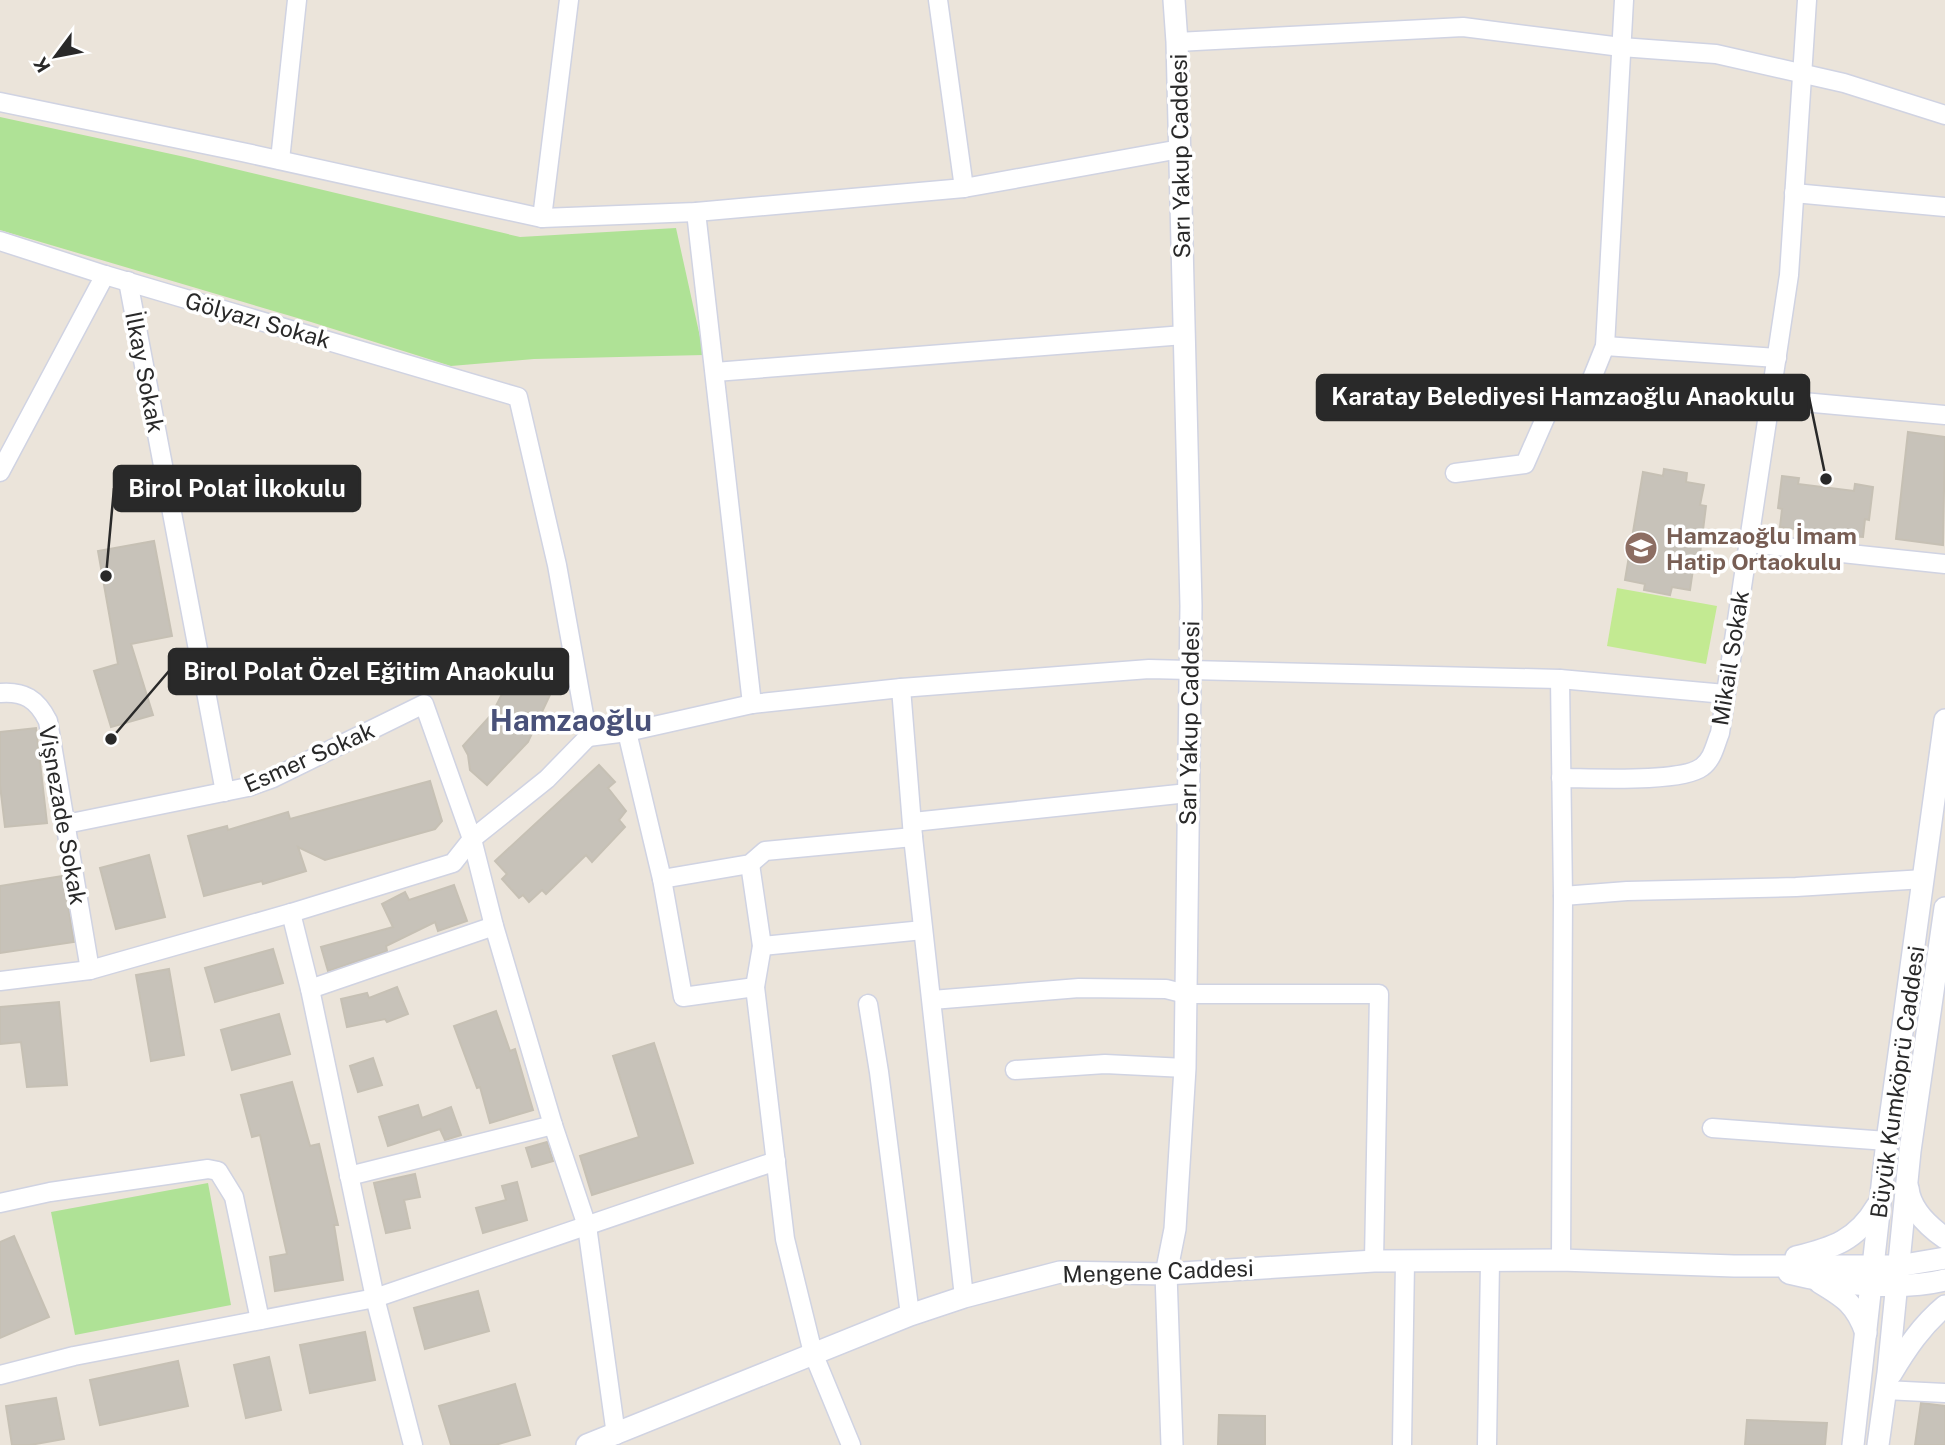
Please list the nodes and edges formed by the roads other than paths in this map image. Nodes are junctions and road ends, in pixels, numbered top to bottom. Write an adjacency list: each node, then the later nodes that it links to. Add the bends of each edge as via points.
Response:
1 (296, 0): 13 (street)
2 (569, 0): 18 (street)
3 (938, 0): 14 (street)
4 (1174, 0): 7 (street, Sarı Yakup Caddesi)
5 (1624, 0): 8 (street)
6 (1807, 0): 9 (street, Mikail Sokak)
7 (1177, 42): 8 (street, via 1463,27); 12 (street, Sarı Yakup Caddesi)
8 (1621, 47): 9 (street, via 1717,54); 23 (street)
9 (1801, 74): 11 (street); 15 (street, Mikail Sokak)
10 (0, 102): 13 (street)
11 (1945, 115)
12 (1180, 149): 14 (street); 22 (street, Sarı Yakup Caddesi)
13 (280, 160): 18 (street)
14 (964, 188): 17 (street)
15 (1794, 193): 16 (street); 24 (street, Mikail Sokak)
16 (1945, 207)
17 (696, 212): 18 (street); 25 (street)
18 (542, 218)
19 (0, 241): 20 (street, Gölyazı Sokak)
20 (105, 275): 21 (street, Gölyazı Sokak); 29 (street)
21 (128, 281): 41 (street, Gölyazı Sokak, via 518,397 557,565); 43 (street, İlkay Sokak)
22 (1184, 335): 25 (street); 33 (street, Sarı Yakup Caddesi)
23 (1605, 346): 24 (street); 26 (street)
24 (1777, 359): 27 (street, Mikail Sokak)
25 (715, 372): 38 (street)
26 (1584, 398): 27 (street); 30 (street, via 1554,398 1525,464)
27 (1768, 403): 28 (street); 31 (street, Mikail Sokak)
28 (1945, 415)
29 (0, 472)
30 (1455, 472)
31 (1747, 543): 32 (street); 37 (street, Mikail Sokak)
32 (1945, 564)
33 (1190, 670): 34 (street); 35 (street, via 1149,669); 44 (street, Sarı Yakup Caddesi)
34 (1560, 679): 37 (street); 42 (street)
35 (901, 688): 38 (street); 46 (street)
36 (0, 693): 45 (street, Vişnezade Sokak, via 29,696 41,707 48,721)
37 (1725, 694): 42 (street, Mikail Sokak, via 1720,733 1710,760 1701,769 1664,778)
38 (752, 704): 40 (street)
39 (1945, 720): 50 (street, Büyük Kumköprü Caddesi)
40 (627, 732): 41 (street); 49 (street)
41 (588, 737): 47 (street, via 547,779)
42 (1561, 778): 51 (street)
43 (225, 792): 45 (street, Esmer Sokak); 47 (street, Esmer Sokak, via 273,778 424,704)
44 (1188, 793): 46 (street); 61 (street, Sarı Yakup Caddesi)
45 (66, 824): 57 (street, Vişnezade Sokak)
46 (913, 830): 48 (street, via 765,850); 55 (street)
47 (472, 839): 53 (street, via 453,863); 54 (street)
48 (750, 864): 49 (street); 56 (street)
49 (662, 878): 59 (street, via 683,997)
50 (1924, 879): 51 (street); 69 (street, Büyük Kumköprü Caddesi)
51 (1563, 896): 78 (street)
52 (1945, 908): 63 (street, Büyük Kumköprü Caddesi)
53 (290, 913): 57 (street); 60 (street)
54 (494, 926): 60 (street); 67 (street)
55 (923, 930): 56 (street); 62 (street)
56 (762, 946): 59 (street)
57 (90, 970): 58 (street)
58 (0, 981)
59 (755, 987): 70 (street)
60 (310, 989): 72 (street)
61 (1186, 994): 62 (street, via 1166,989 1079,988); 65 (street, Sarı Yakup Caddesi); 79 (street, via 1379,994)
62 (932, 1000): 88 (street)
63 (1938, 1001): 71 (street, Büyük Kumköprü Caddesi)
64 (868, 1004): 91 (street)
65 (1185, 1068): 66 (street, via 1105,1064); 83 (street, Sarı Yakup Caddesi, via 1175,1229)
66 (1015, 1070)
67 (553, 1125): 72 (street); 75 (street)
68 (1712, 1128): 69 (street)
69 (1886, 1142): 73 (street, Büyük Kumköprü Caddesi)
70 (776, 1161): 75 (street); 94 (street, via 785,1239)
71 (1908, 1173): 76 (street, via 1909,1199 1929,1227); 85 (street, Büyük Kumköprü Caddesi)
72 (349, 1176): 89 (street)
73 (1880, 1201): 82 (street, via 1850,1238 1826,1249); 84 (street, Büyük Kumköprü Caddesi)
74 (0, 1203): 92 (street, via 50,1192 218,1171 234,1197)
75 (587, 1226): 89 (street); 98 (street)
76 (1945, 1238)
77 (1945, 1258): 85 (street)
78 (1561, 1260): 81 (street, Mengene Caddesi); 82 (street, Mengene Caddesi)
79 (1374, 1261): 80 (street, Mengene Caddesi); 83 (street, Mengene Caddesi)
80 (1405, 1262): 81 (street, Mengene Caddesi); 102 (street)
81 (1490, 1262): 103 (street)
82 (1760, 1265): 84 (street); 86 (street)
83 (1166, 1274): 88 (street, Mengene Caddesi, via 1060,1272); 101 (street, Sarı Yakup Caddesi)
84 (1872, 1274): 85 (street); 86 (street); 93 (street, Büyük Kumköprü Caddesi)
85 (1897, 1275): 87 (street, via 1930,1284); 96 (street, Büyük Kumköprü Caddesi)
86 (1817, 1280): 93 (street, via 1859,1314)
87 (1945, 1280)
88 (964, 1297): 91 (street, Mengene Caddesi)
89 (376, 1298): 92 (street); 99 (street)
90 (1945, 1306): 96 (street, via 1906,1350)
91 (910, 1315): 94 (street, Mengene Caddesi)
92 (260, 1320): 95 (street)
93 (1866, 1334): 104 (street, Büyük Kumköprü Caddesi)
94 (813, 1353): 98 (street, Mengene Caddesi); 100 (street)
95 (0, 1375)
96 (1886, 1386): 97 (street); 105 (street, Büyük Kumköprü Caddesi)
97 (1945, 1393)
98 (599, 1442)
99 (413, 1445)
100 (851, 1445)
101 (1172, 1445)
102 (1402, 1445)
103 (1487, 1445)
104 (1853, 1445)
105 (1878, 1445)

